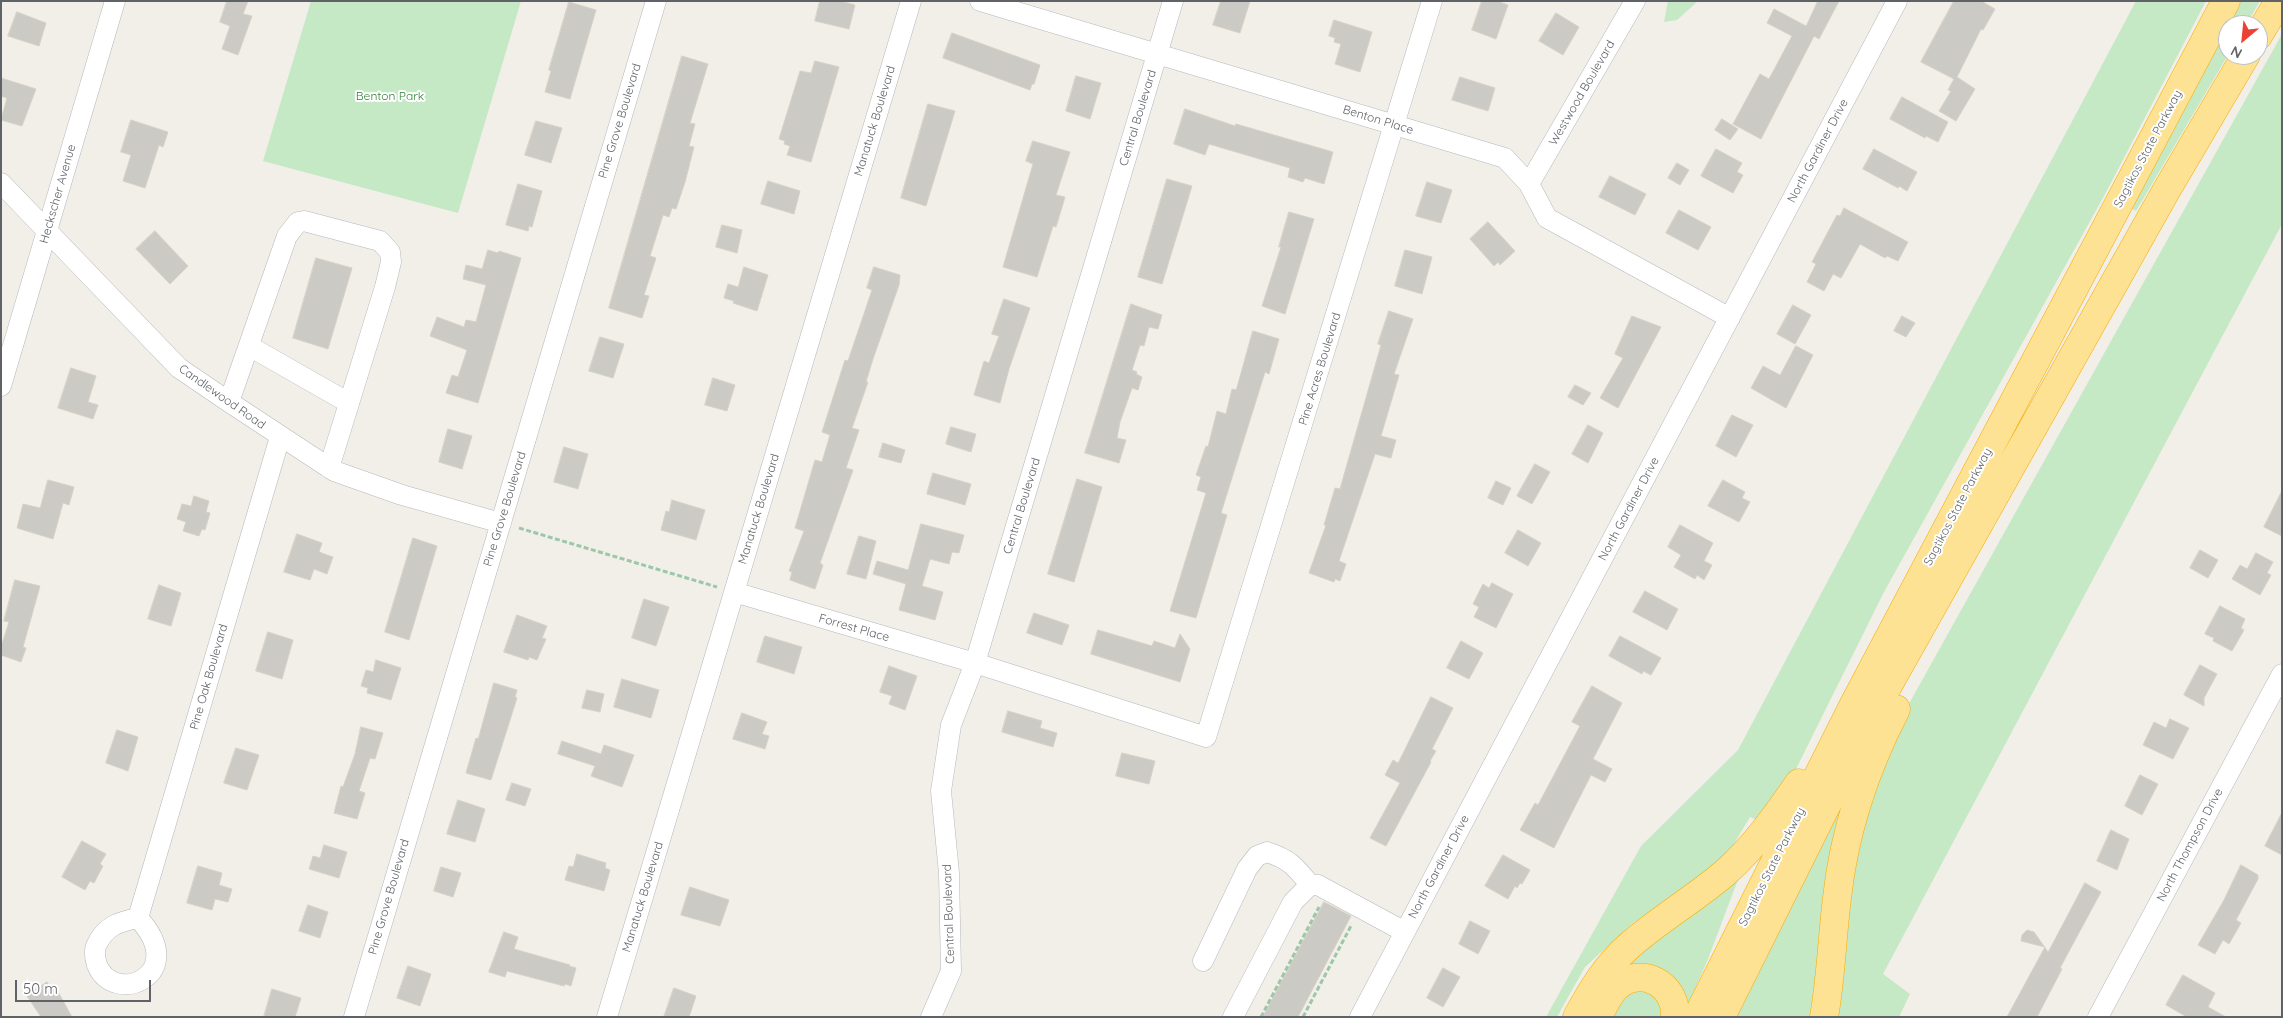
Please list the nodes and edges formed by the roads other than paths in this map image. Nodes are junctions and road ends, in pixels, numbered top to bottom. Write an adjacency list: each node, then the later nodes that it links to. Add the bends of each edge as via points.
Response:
1 (115, 1): 17 (street, Heckscher Avenue)
2 (656, 1): 25 (street, Pine Grove Boulevard)
3 (911, 1): 27 (street, Manatuck Boulevard)
4 (980, 1): 12 (street, Benton Place)
5 (1173, 1): 12 (street, Central Boulevard)
6 (1432, 1): 14 (street, Pine Acres Boulevard)
7 (1635, 1): 16 (street, Westwood Boulevard)
8 (1897, 1): 18 (street, North Gardiner Drive)
9 (2226, 1): 30 (highway, Sagtikos State Parkway)
10 (2279, 1): 11 (highway)
11 (2268, 19)
12 (1157, 54): 14 (street, Benton Place); 28 (street, Central Boulevard)
13 (2240, 65): 26 (highway, Sagtikos State Parkway)
14 (1395, 125): 16 (street, Benton Place, via 1505,158); 31 (street, Pine Acres Boulevard)
15 (1, 183): 17 (street, Candlewood Road)
16 (1529, 184): 18 (street, Benton Place, via 1547,218)
17 (48, 230): 20 (street, Heckscher Avenue); 21 (street, Candlewood Road, via 179,368)
18 (1730, 318): 34 (street, North Gardiner Drive)
19 (249, 346): 21 (street); 22 (street); 22 (street, via 287,236 298,222 304,220 380,241 390,252 391,262)
20 (1, 386)
21 (230, 402): 23 (street, Candlewood Road)
22 (349, 403): 24 (street)
23 (280, 437): 24 (street, Candlewood Road); 33 (street, Pine Oak Boulevard)
24 (329, 468): 25 (street, Candlewood Road, via 402,495)
25 (501, 523): 36 (street, Pine Grove Boulevard)
26 (1972, 536): 45 (highway, Sagtikos State Parkway, via 1871,716); 46 (highway, via 1923,655 1880,740 1859,798 1837,897)
27 (734, 592): 28 (street, Forrest Place); 37 (street, Manatuck Boulevard)
28 (976, 663): 31 (street, Forrest Place); 38 (street, Central Boulevard, via 951,725 941,791 949,873 951,971)
29 (2282, 674): 47 (street, North Thompson Drive)
30 (1855, 702): 41 (highway, via 1756,841 1708,887 1628,947 1600,977); 44 (highway, Sagtikos State Parkway)
31 (1206, 737)
32 (1319, 888): 34 (street); 35 (street, via 1294,865 1278,856 1267,852 1257,856); 39 (street, via 1293,902)
33 (138, 918)
34 (1405, 932): 40 (street, North Gardiner Drive)
35 (1203, 961)
36 (354, 1017)
37 (607, 1017)
38 (931, 1017)
39 (1233, 1017)
40 (1360, 1017)
41 (1577, 1017)
42 (1598, 1017): 43 (highway, via 1617,987 1639,978 1654,981 1667,989 1674,1002)
43 (1675, 1017)
44 (1697, 1017)
45 (1721, 1017)
46 (1824, 1017)
47 (2098, 1017)

